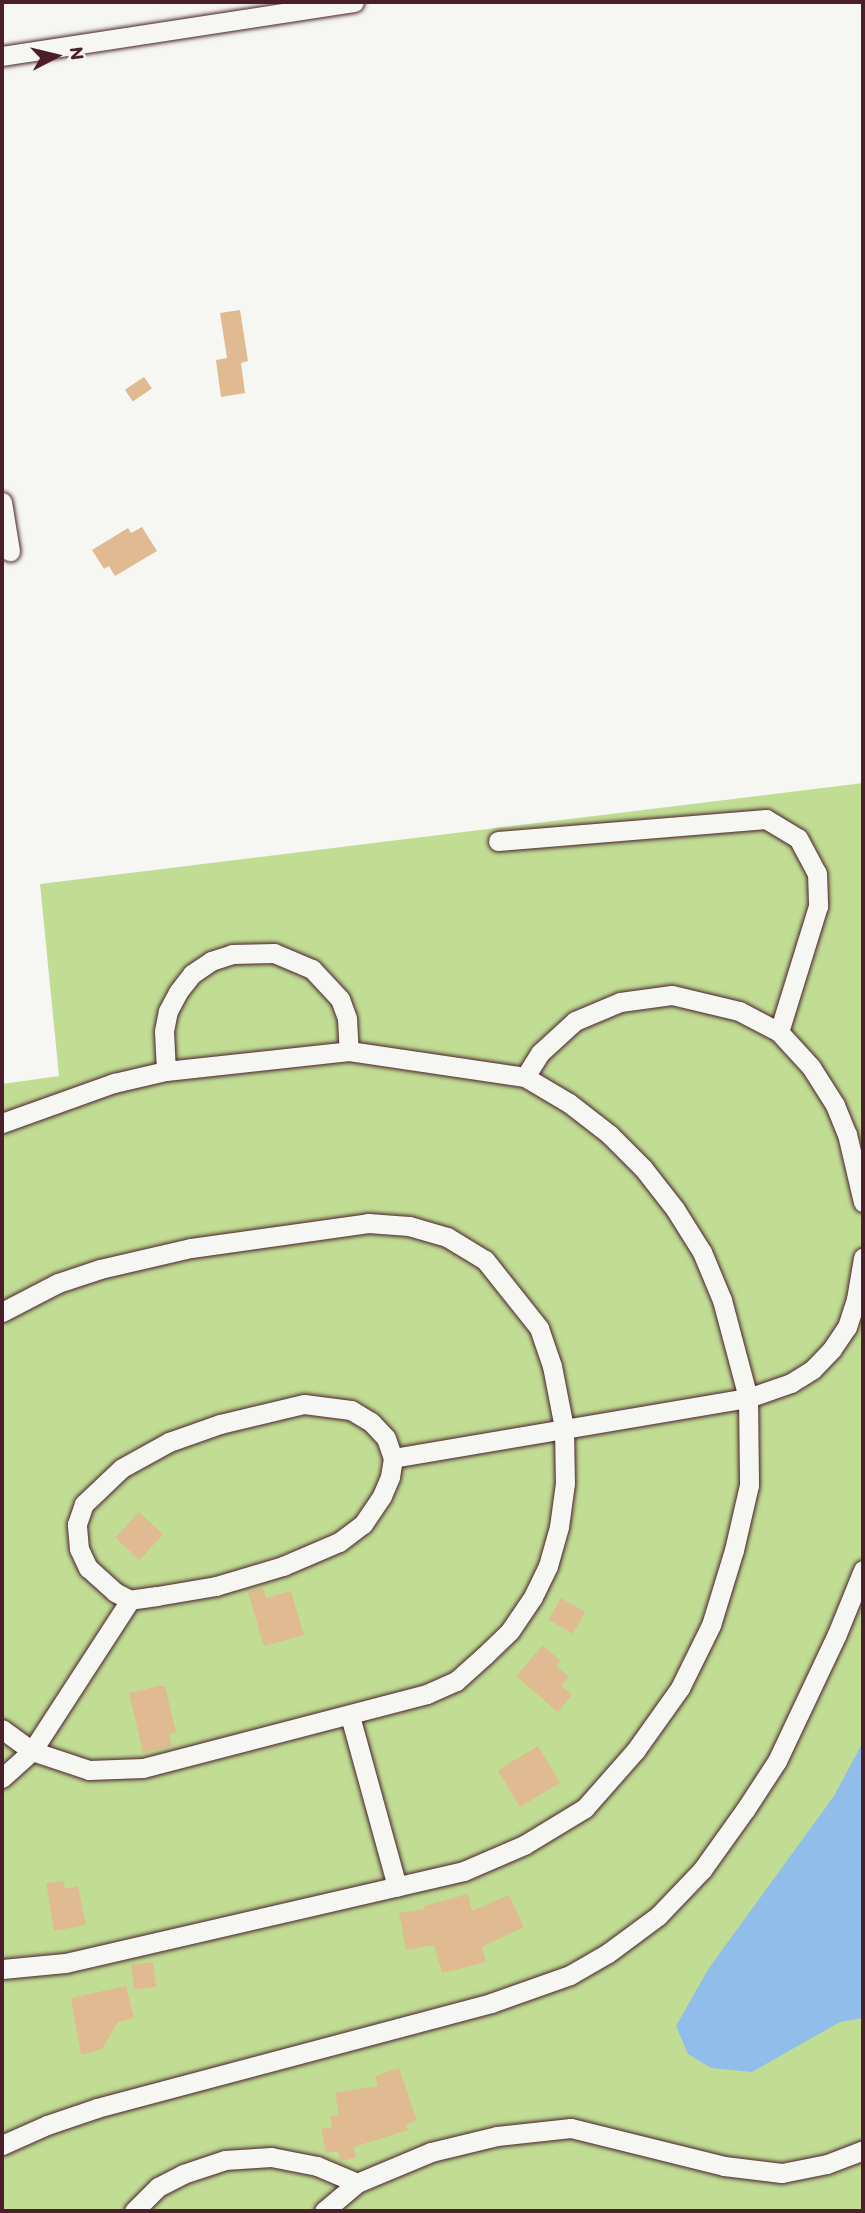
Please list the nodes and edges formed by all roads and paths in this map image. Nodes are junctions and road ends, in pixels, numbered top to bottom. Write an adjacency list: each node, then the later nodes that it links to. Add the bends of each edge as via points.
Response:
1 (354, 2): 2 (street)
2 (2, 56)
3 (2, 502): 4 (street)
4 (10, 551)
5 (498, 841): 6 (street, via 766,819 798,838 817,873 818,906)
6 (779, 1032): 9 (street, via 739,1011 697,999 645,997 575,1021 540,1053); 11 (street, via 811,1067 835,1105)
7 (349, 1051): 8 (street); 8 (street, via 347,1018 340,999 313,969 274,953 232,954 192,974 178,992 164,1031); 9 (street)
8 (166, 1071): 10 (street, via 114,1083)
9 (525, 1077): 14 (street, via 609,1134 675,1209 702,1252 722,1300)
10 (2, 1123)
11 (863, 1202)
12 (863, 1258): 14 (street, via 847,1327 832,1349 791,1383)
13 (2, 1312): 15 (street, via 58,1283 191,1248 368,1223 409,1226 447,1237 485,1260 513,1292 539,1328)
14 (748, 1398): 15 (street); 23 (street, via 749,1485 734,1550 711,1625 680,1688 650,1730 585,1808 524,1845 464,1871)
15 (564, 1428): 16 (street); 19 (street, via 565,1483 559,1527 548,1566 510,1631 456,1681 427,1695)
16 (393, 1458): 18 (street, via 374,1511 339,1542 249,1577); 18 (street, via 386,1438 371,1422 330,1405 304,1404 247,1416 169,1442 122,1468 84,1504 77,1524 79,1549 88,1568)
17 (863, 1570): 25 (street, via 777,1761 745,1810 702,1870 658,1916 608,1953 570,1975 491,2003 97,2108)
18 (130, 1600): 21 (street)
19 (350, 1716): 21 (street, via 143,1768 89,1770); 23 (street)
20 (2, 1729): 21 (street)
21 (32, 1751): 22 (street)
22 (2, 1779)
23 (397, 1887): 24 (street, via 65,1963)
24 (2, 1969)
25 (2, 2145)
26 (863, 2150): 27 (street, via 827,2164 782,2173 724,2166 571,2128 497,2136 431,2152)
27 (357, 2183): 28 (street, via 317,2166 271,2157 225,2160 158,2187); 29 (street)
28 (134, 2211)
29 (324, 2211)

